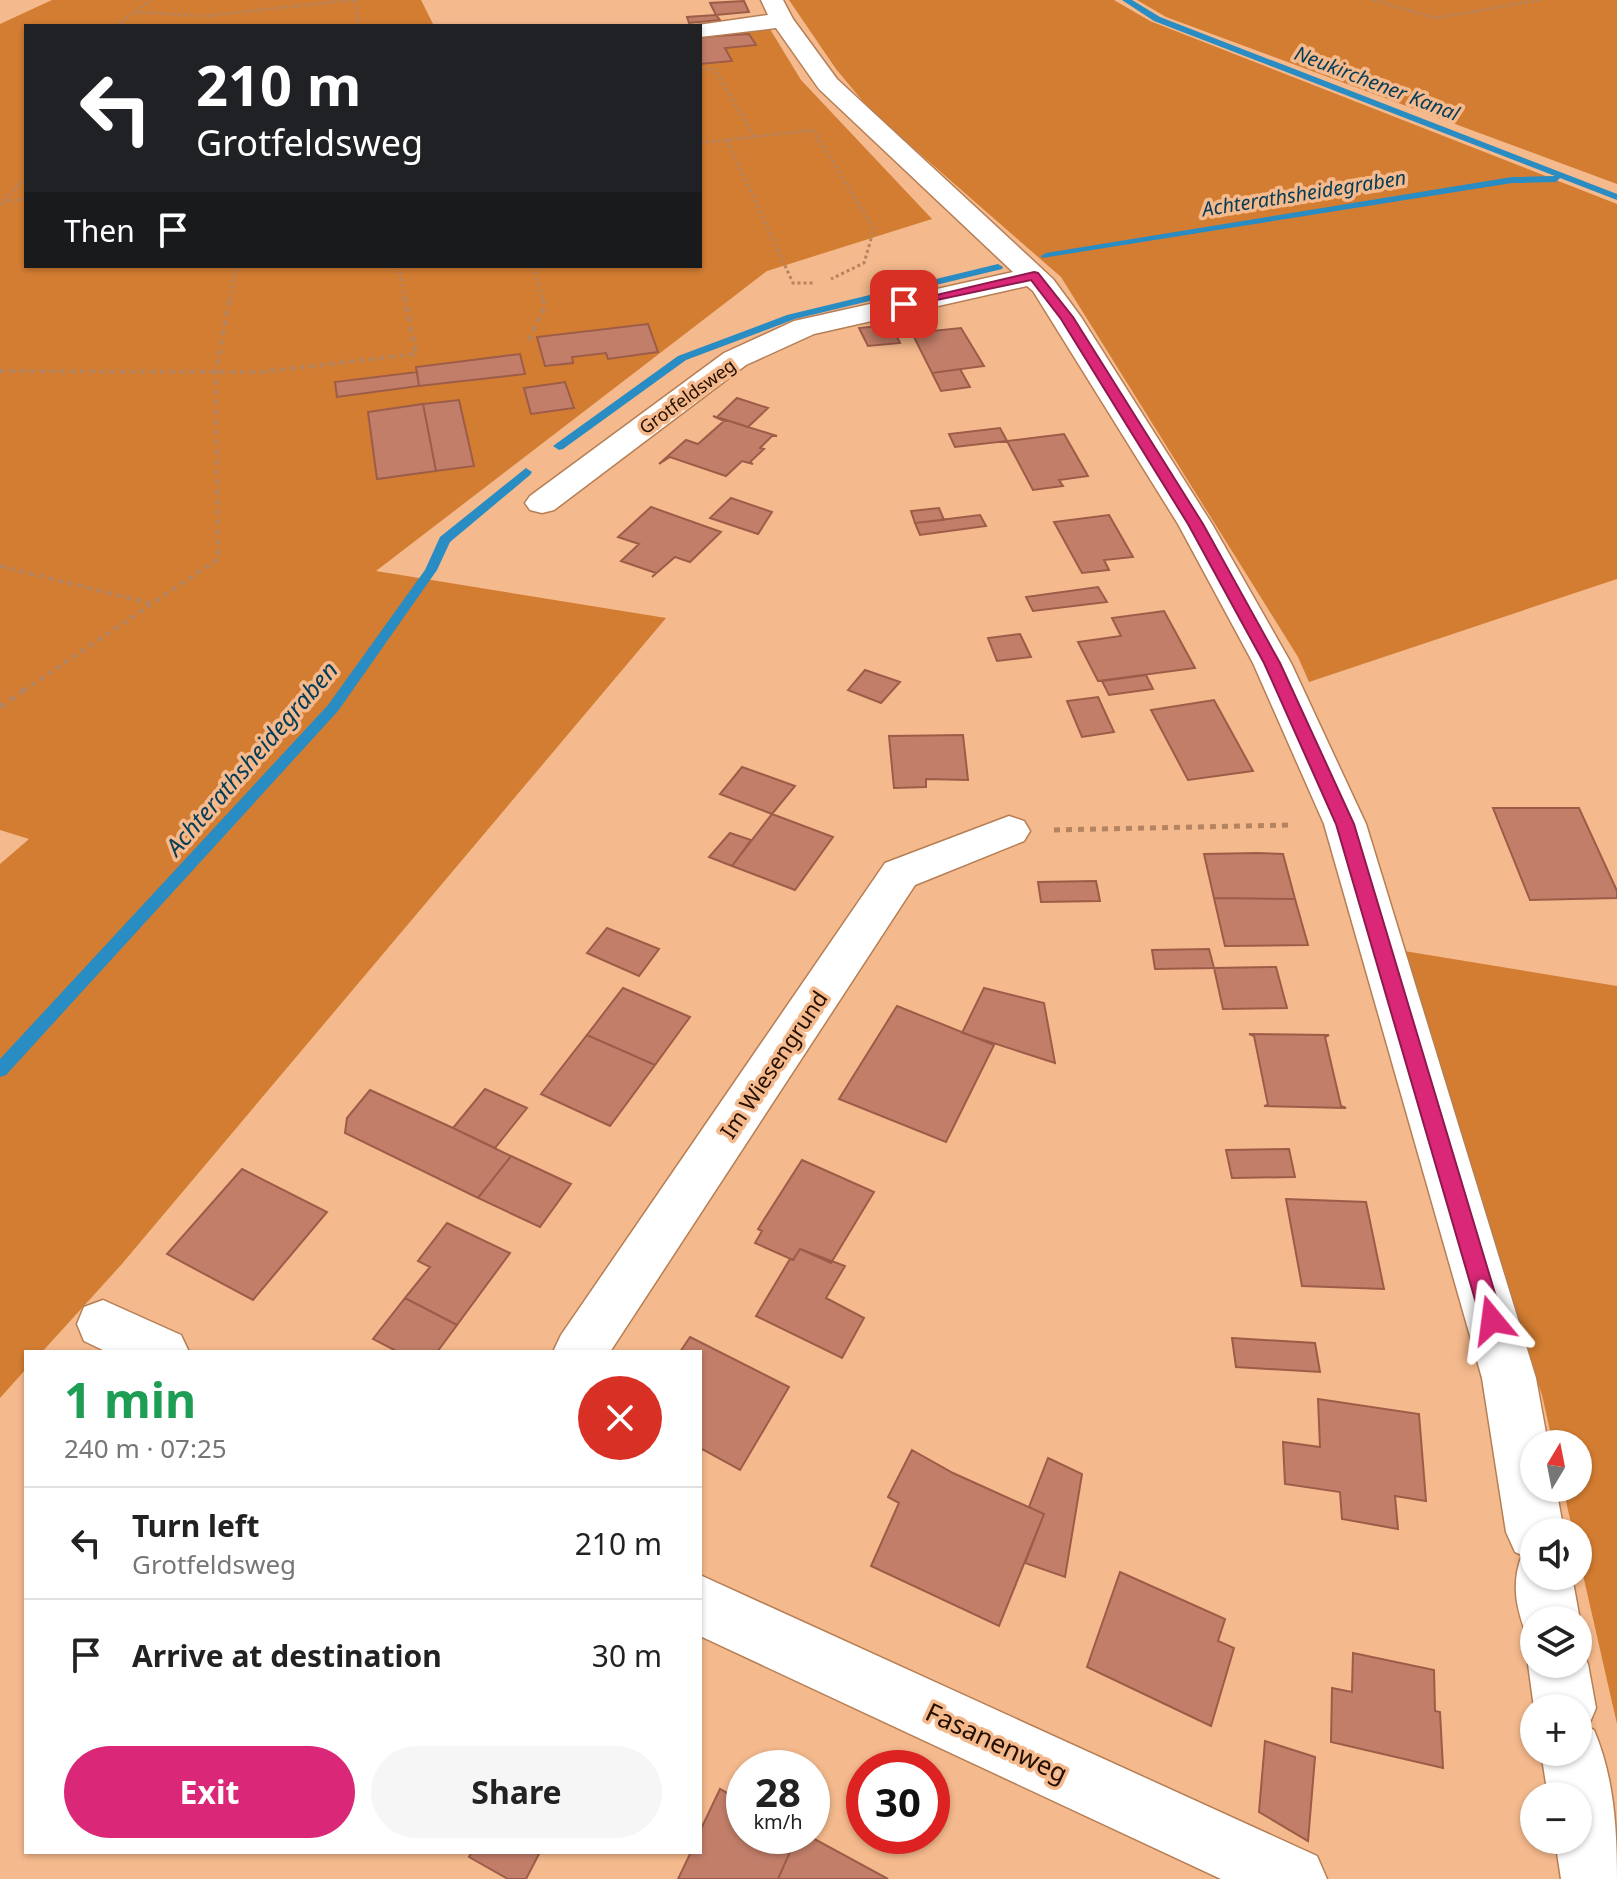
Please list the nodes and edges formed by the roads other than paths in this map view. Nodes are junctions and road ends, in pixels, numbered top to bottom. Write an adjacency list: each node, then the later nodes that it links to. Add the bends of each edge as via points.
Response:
1 (777, 10): 2 (street); 3 (street, via 828,84)
2 (702, 29)
3 (1034, 276): 4 (street, Grotfeldsweg, via 805,327 735,359); 9 (street, via 1066,317 1195,524 1272,663 1345,824 1509,1378)
4 (542, 503)
5 (1009, 831): 8 (street, Im Wiesengrund, via 900,874)
6 (103, 1324): 7 (street)
7 (158, 1350)
8 (581, 1350)
9 (1533, 1518)
10 (702, 1606): 12 (street, Fasanenweg)
11 (1574, 1766): 13 (street)
12 (1294, 1879)
13 (1594, 1879)

